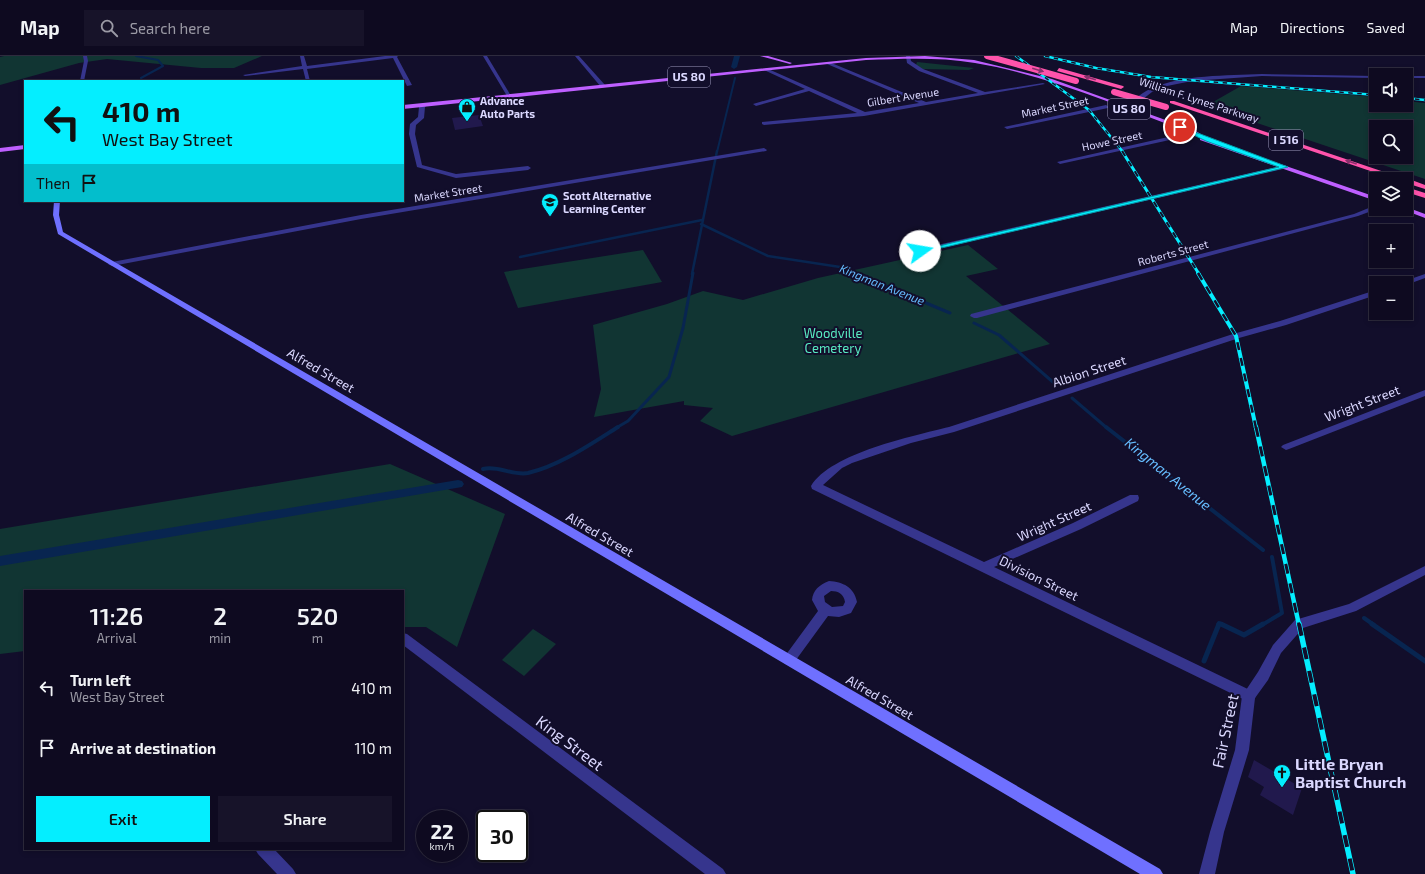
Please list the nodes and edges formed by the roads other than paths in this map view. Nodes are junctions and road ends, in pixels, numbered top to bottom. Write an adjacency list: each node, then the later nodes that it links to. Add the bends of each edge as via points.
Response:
1 (85, 56): 20 (street)
2 (302, 56): 15 (street)
3 (395, 56): 15 (street); 23 (street)
4 (485, 56): 27 (street)
5 (577, 56): 24 (street)
6 (970, 56): 13 (main road)
7 (987, 56): 31 (highway, William F. Lynes Parkway / I 516, one-way to 31, bridge, via 1114,92)
8 (1011, 56): 31 (highway, William F. Lynes Parkway / I 516, one-way to 8, via 1120,87)
9 (908, 57): 10 (main road, US 80); 12 (main road, US 80); 26 (street, via 909,62 921,70)
10 (962, 58): 13 (main road, US 80); 22 (main road, US 80, via 966,63)
11 (763, 61): 14 (main road, US 80); 14 (main road); 24 (main road, US 80); 25 (street)
12 (829, 63): 14 (main road, US 80); 30 (street)
13 (988, 63): 34 (main road, US 80, via 1050,80)
14 (808, 64)
15 (304, 68): 16 (street); 21 (street)
16 (245, 75)
17 (1369, 77): 34 (street, via 1262,75 1208,78 1156,88)
18 (1413, 77): 19 (street)
19 (1425, 77)
20 (82, 80)
21 (308, 80)
22 (1043, 84): 26 (street, Gilbert Avenue); 32 (main road, US 80)
23 (408, 85)
24 (603, 86): 27 (main road, US 80)
25 (810, 89): 29 (street); 35 (street)
26 (985, 94): 30 (street, Gilbert Avenue)
27 (509, 95): 28 (main road, US 80)
28 (424, 104): 33 (main road, US 80); 45 (street, via 421,118 413,124 412,134 419,166 456,176)
29 (756, 104)
30 (926, 104): 35 (street, Gilbert Avenue)
31 (1169, 104): 46 (highway, William F. Lynes Parkway / I 516); 47 (highway, William F. Lynes Parkway / I 516, one-way to 31)
32 (1106, 106): 34 (main road, US 80); 37 (street, Market Street)
33 (404, 107)
34 (1125, 110): 38 (main road, US 80); 39 (main road, US 80, via 1194,132)
35 (864, 114): 36 (street, Gilbert Avenue)
36 (764, 123)
37 (1007, 127)
38 (1186, 135): 39 (main road, US 80); 43 (street, Howe Street)
39 (1207, 140): 44 (main road, US 80)
40 (24, 147): 41 (main road)
41 (0, 150)
42 (764, 150): 58 (street, Market Street, via 361,217)
43 (1060, 162)
44 (1285, 167): 52 (main road, US 80); 57 (street)
45 (528, 168)
46 (1354, 171)
47 (1379, 172)
48 (1413, 183): 49 (highway)
49 (1425, 187)
50 (1413, 192): 51 (highway)
51 (1425, 196)
52 (1369, 197)
53 (57, 202): 58 (main road, Alfred Street, via 56,215 60,233)
54 (1369, 210): 62 (street, Roberts Street)
55 (1413, 212): 56 (main road)
56 (1425, 216)
57 (920, 251)
58 (112, 264): 71 (main road, Alfred Street)
59 (1425, 276): 60 (street)
60 (1413, 280)
61 (1369, 294): 65 (street, Albion Street, via 958,427 909,440 838,466)
62 (974, 316)
63 (1425, 393): 64 (street, Wright Street)
64 (1286, 447)
65 (816, 486): 67 (street, Division Street)
66 (1134, 498): 67 (street, Wright Street)
67 (984, 567): 72 (street, Division Street)
68 (1425, 570): 72 (street, Fair Street, via 1352,608 1299,624 1278,649)
69 (825, 611): 71 (street)
70 (404, 639): 75 (street, King Street)
71 (789, 660): 76 (main road, Alfred Street)
72 (1249, 696): 77 (street, Fair Street, via 1242,750)
73 (264, 850): 74 (street)
74 (288, 874)
75 (718, 874)
76 (1155, 874)
77 (1207, 874)

